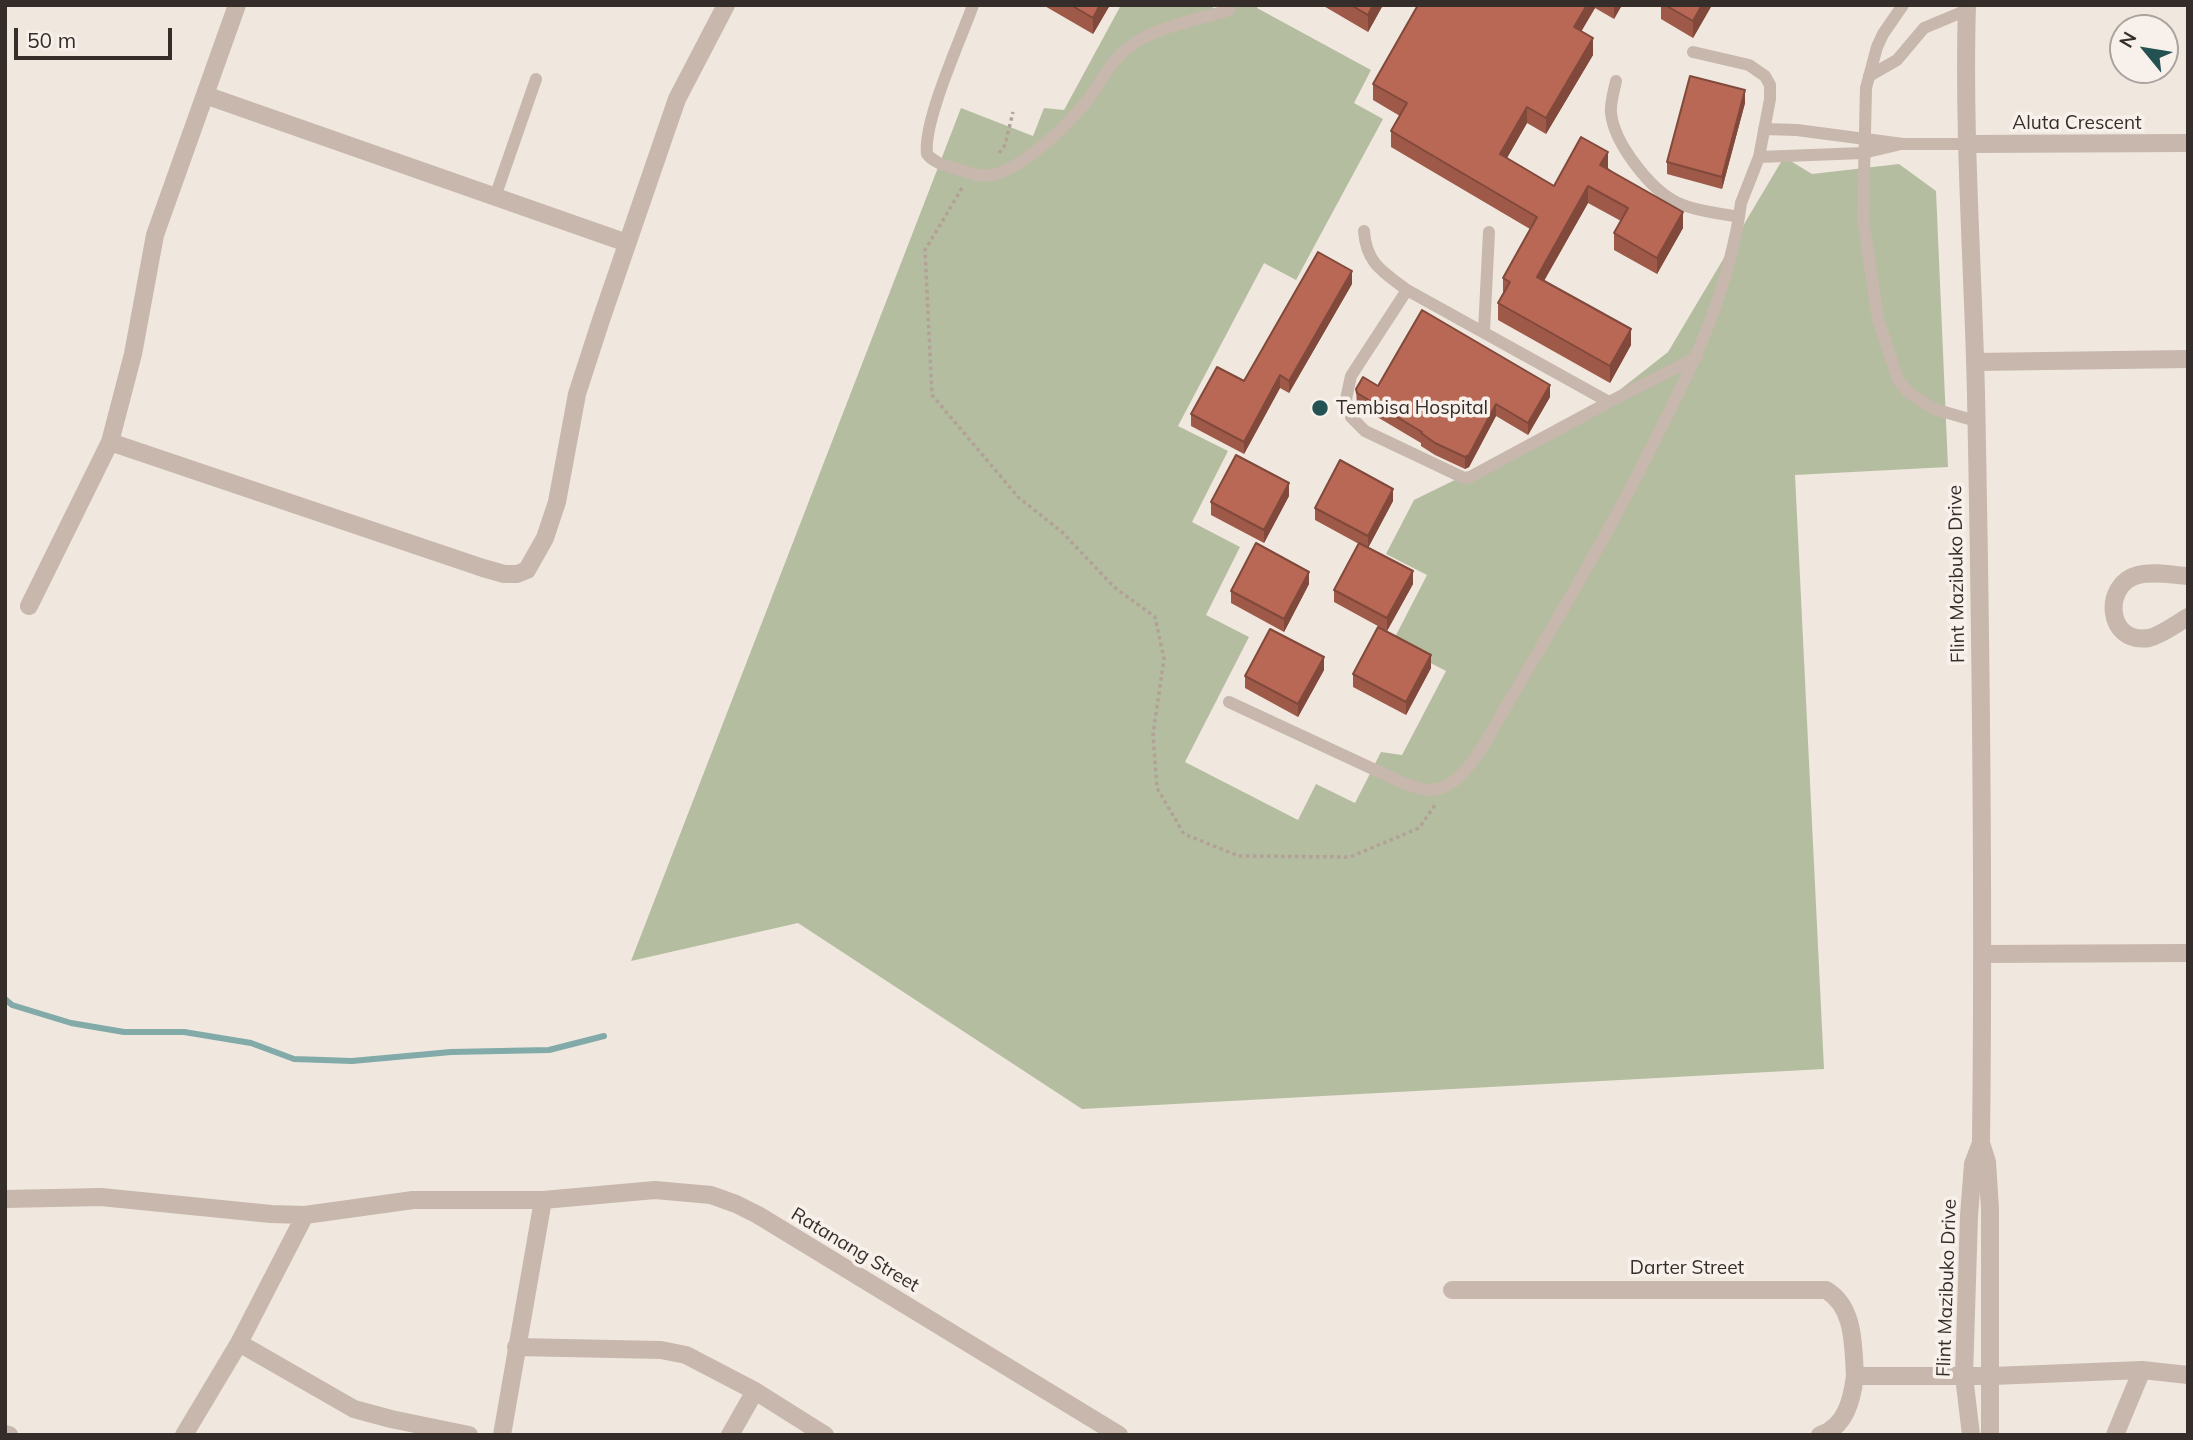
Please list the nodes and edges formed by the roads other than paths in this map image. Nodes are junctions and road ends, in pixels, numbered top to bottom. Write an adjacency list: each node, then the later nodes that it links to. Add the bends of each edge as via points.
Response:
1 (237, 5): 11 (street)
2 (726, 5): 23 (street, via 677,99)
3 (973, 5): 6 (lane, via 930,126 926,150 936,162 989,176 1013,166 1074,115 1111,63 1133,44)
4 (1903, 5): 8 (lane, via 1883,34)
5 (1967, 8): 8 (lane, via 1924,28 1897,60); 16 (street, Flint Mazibuko Drive)
6 (1229, 10)
7 (1693, 52): 12 (lane, via 1749,65 1765,76 1770,99)
8 (1869, 76): 13 (lane)
9 (536, 79): 19 (lane)
10 (1616, 81): 20 (lane, via 1610,111 1614,126 1649,181 1674,201)
11 (205, 95): 19 (street); 31 (street, via 155,235 133,354)
12 (1764, 129): 13 (lane); 18 (lane)
13 (1865, 137): 15 (lane); 17 (lane)
14 (2188, 143): 16 (street, Aluta Crescent)
15 (1903, 144): 16 (lane); 17 (lane)
16 (1967, 144): 28 (street, Flint Mazibuko Drive)
17 (1863, 153): 18 (lane); 30 (lane, via 1863,219 1878,319 1898,380 1934,409)
18 (1759, 157): 20 (lane)
19 (495, 197): 23 (street)
20 (1739, 217): 26 (lane, via 1720,298)
21 (1364, 230): 24 (lane, via 1369,255 1381,271)
22 (1489, 232): 25 (lane)
23 (627, 243): 31 (street, via 577,394 557,502 545,538 527,570 517,575 483,568)
24 (1407, 289): 25 (lane); 29 (lane, via 1351,376 1346,399 1352,417 1365,432 1464,478)
25 (1484, 331): 29 (lane)
26 (1697, 357): 29 (lane); 35 (lane, via 1619,510 1482,748 1451,784 1428,790 1401,782)
27 (2188, 359): 28 (street)
28 (1975, 362): 30 (street, Flint Mazibuko Drive)
29 (1609, 402)
30 (1976, 421): 37 (street, Flint Mazibuko Drive)
31 (110, 442): 33 (street)
32 (2188, 576): 34 (street, via 2139,575 2124,582 2113,610 2116,624 2126,634 2150,638)
33 (29, 606)
34 (2188, 617)
35 (1229, 702)
36 (2188, 953): 37 (street)
37 (1983, 954): 38 (street, Flint Mazibuko Drive)
38 (1981, 1143): 48 (street, Flint Mazibuko Drive, via 1973,1164 1969,1216); 49 (street, Flint Mazibuko Drive, via 1989,1198)
39 (5, 1199): 41 (street, Ratanang Street, via 101,1197)
40 (543, 1200): 41 (street, Ratanang Street, via 413,1200); 44 (street); 56 (street, Ratanang Street, via 655,1190 711,1195 736,1204)
41 (304, 1215): 43 (street)
42 (1452, 1290): 47 (street, Darter Street, via 1826,1290 1847,1314)
43 (239, 1343): 51 (street); 52 (street, via 354,1409)
44 (516, 1347): 50 (street, via 661,1350 686,1355); 53 (street)
45 (2142, 1370): 46 (street); 49 (street); 60 (street)
46 (2188, 1375)
47 (1855, 1376): 48 (street); 57 (street, Darter Street, via 1842,1419)
48 (1964, 1376): 49 (street); 58 (street, Flint Mazibuko Drive)
49 (1992, 1376): 59 (street, Flint Mazibuko Drive)
50 (755, 1391): 54 (street); 55 (street)
51 (184, 1435)
52 (469, 1435)
53 (502, 1435)
54 (730, 1435)
55 (825, 1435)
56 (1119, 1435)
57 (1821, 1435)
58 (1971, 1435)
59 (1990, 1435)
60 (2115, 1435)

